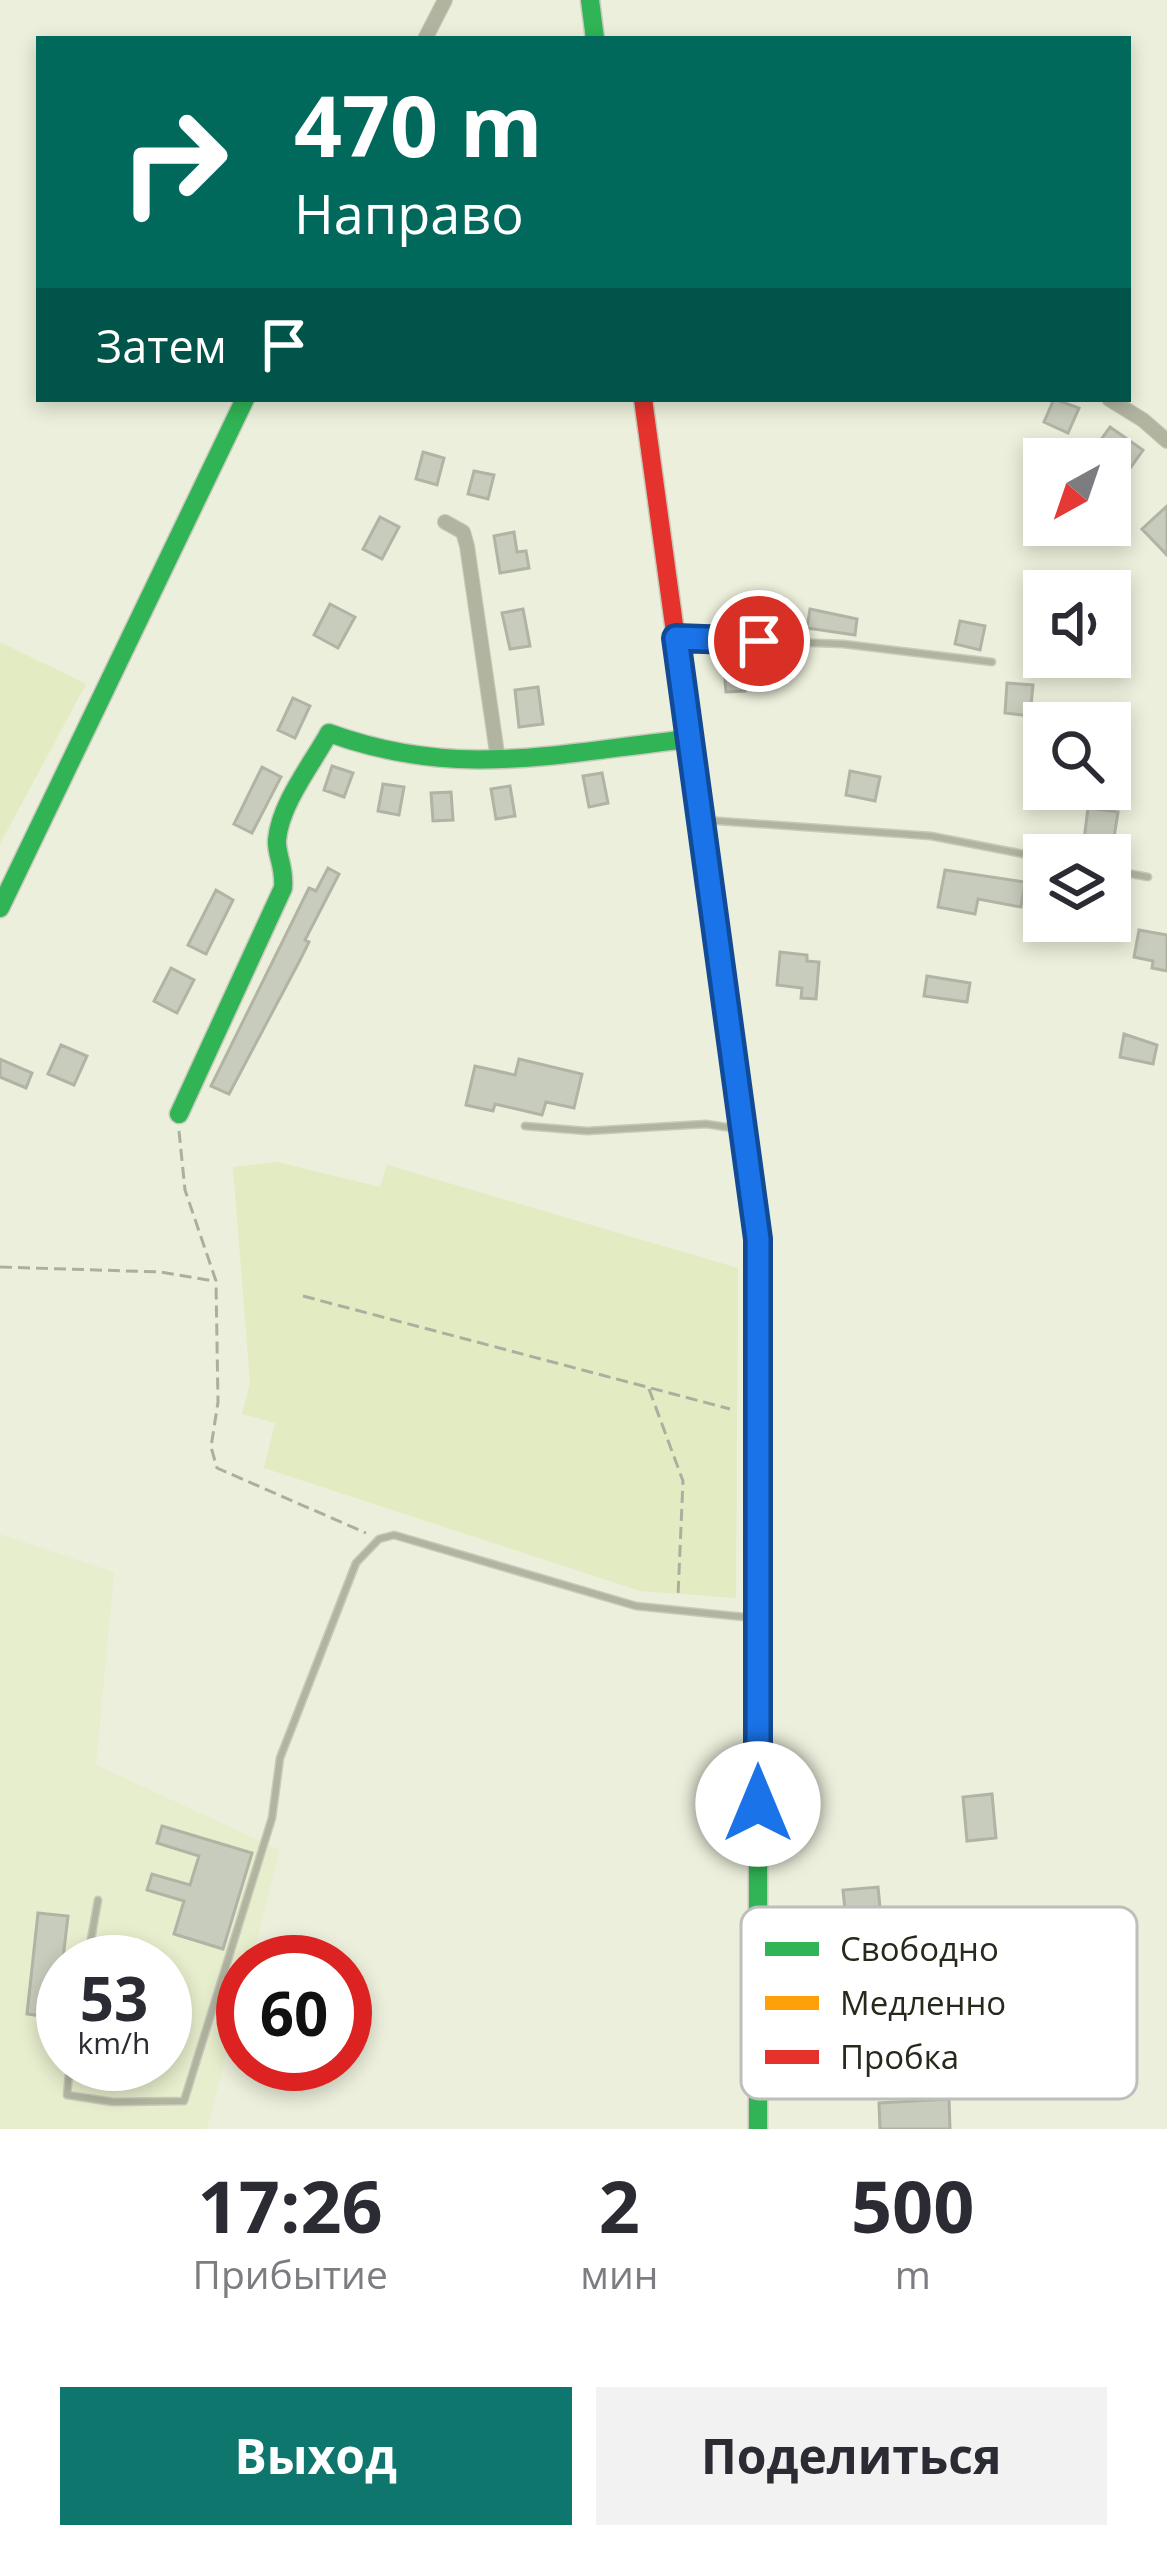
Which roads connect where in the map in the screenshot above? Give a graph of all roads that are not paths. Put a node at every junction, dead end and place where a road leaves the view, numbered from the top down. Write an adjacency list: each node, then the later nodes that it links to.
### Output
1 (445, 0): 3 (street)
2 (590, 0): 4 (main road)
3 (427, 36)
4 (595, 36)
5 (244, 402): 18 (main road)
6 (643, 402): 10 (main road)
7 (1114, 402): 8 (street)
8 (1167, 441)
9 (445, 522): 13 (street)
10 (676, 638): 11 (lane); 12 (main road)
11 (992, 662)
12 (689, 739): 13 (main road); 14 (main road)
13 (498, 760): 19 (main road)
14 (700, 819): 15 (lane); 21 (main road)
15 (1023, 853)
16 (1131, 874): 17 (lane)
17 (1148, 877)
18 (0, 908)
19 (178, 1114)
20 (525, 1126): 21 (lane)
21 (742, 1129): 22 (main road)
22 (758, 1618): 24 (main road); 26 (lane)
23 (98, 1900): 25 (lane)
24 (758, 1907)
25 (92, 1935)
26 (192, 2075)
27 (67, 2091): 28 (lane)
28 (187, 2091)

